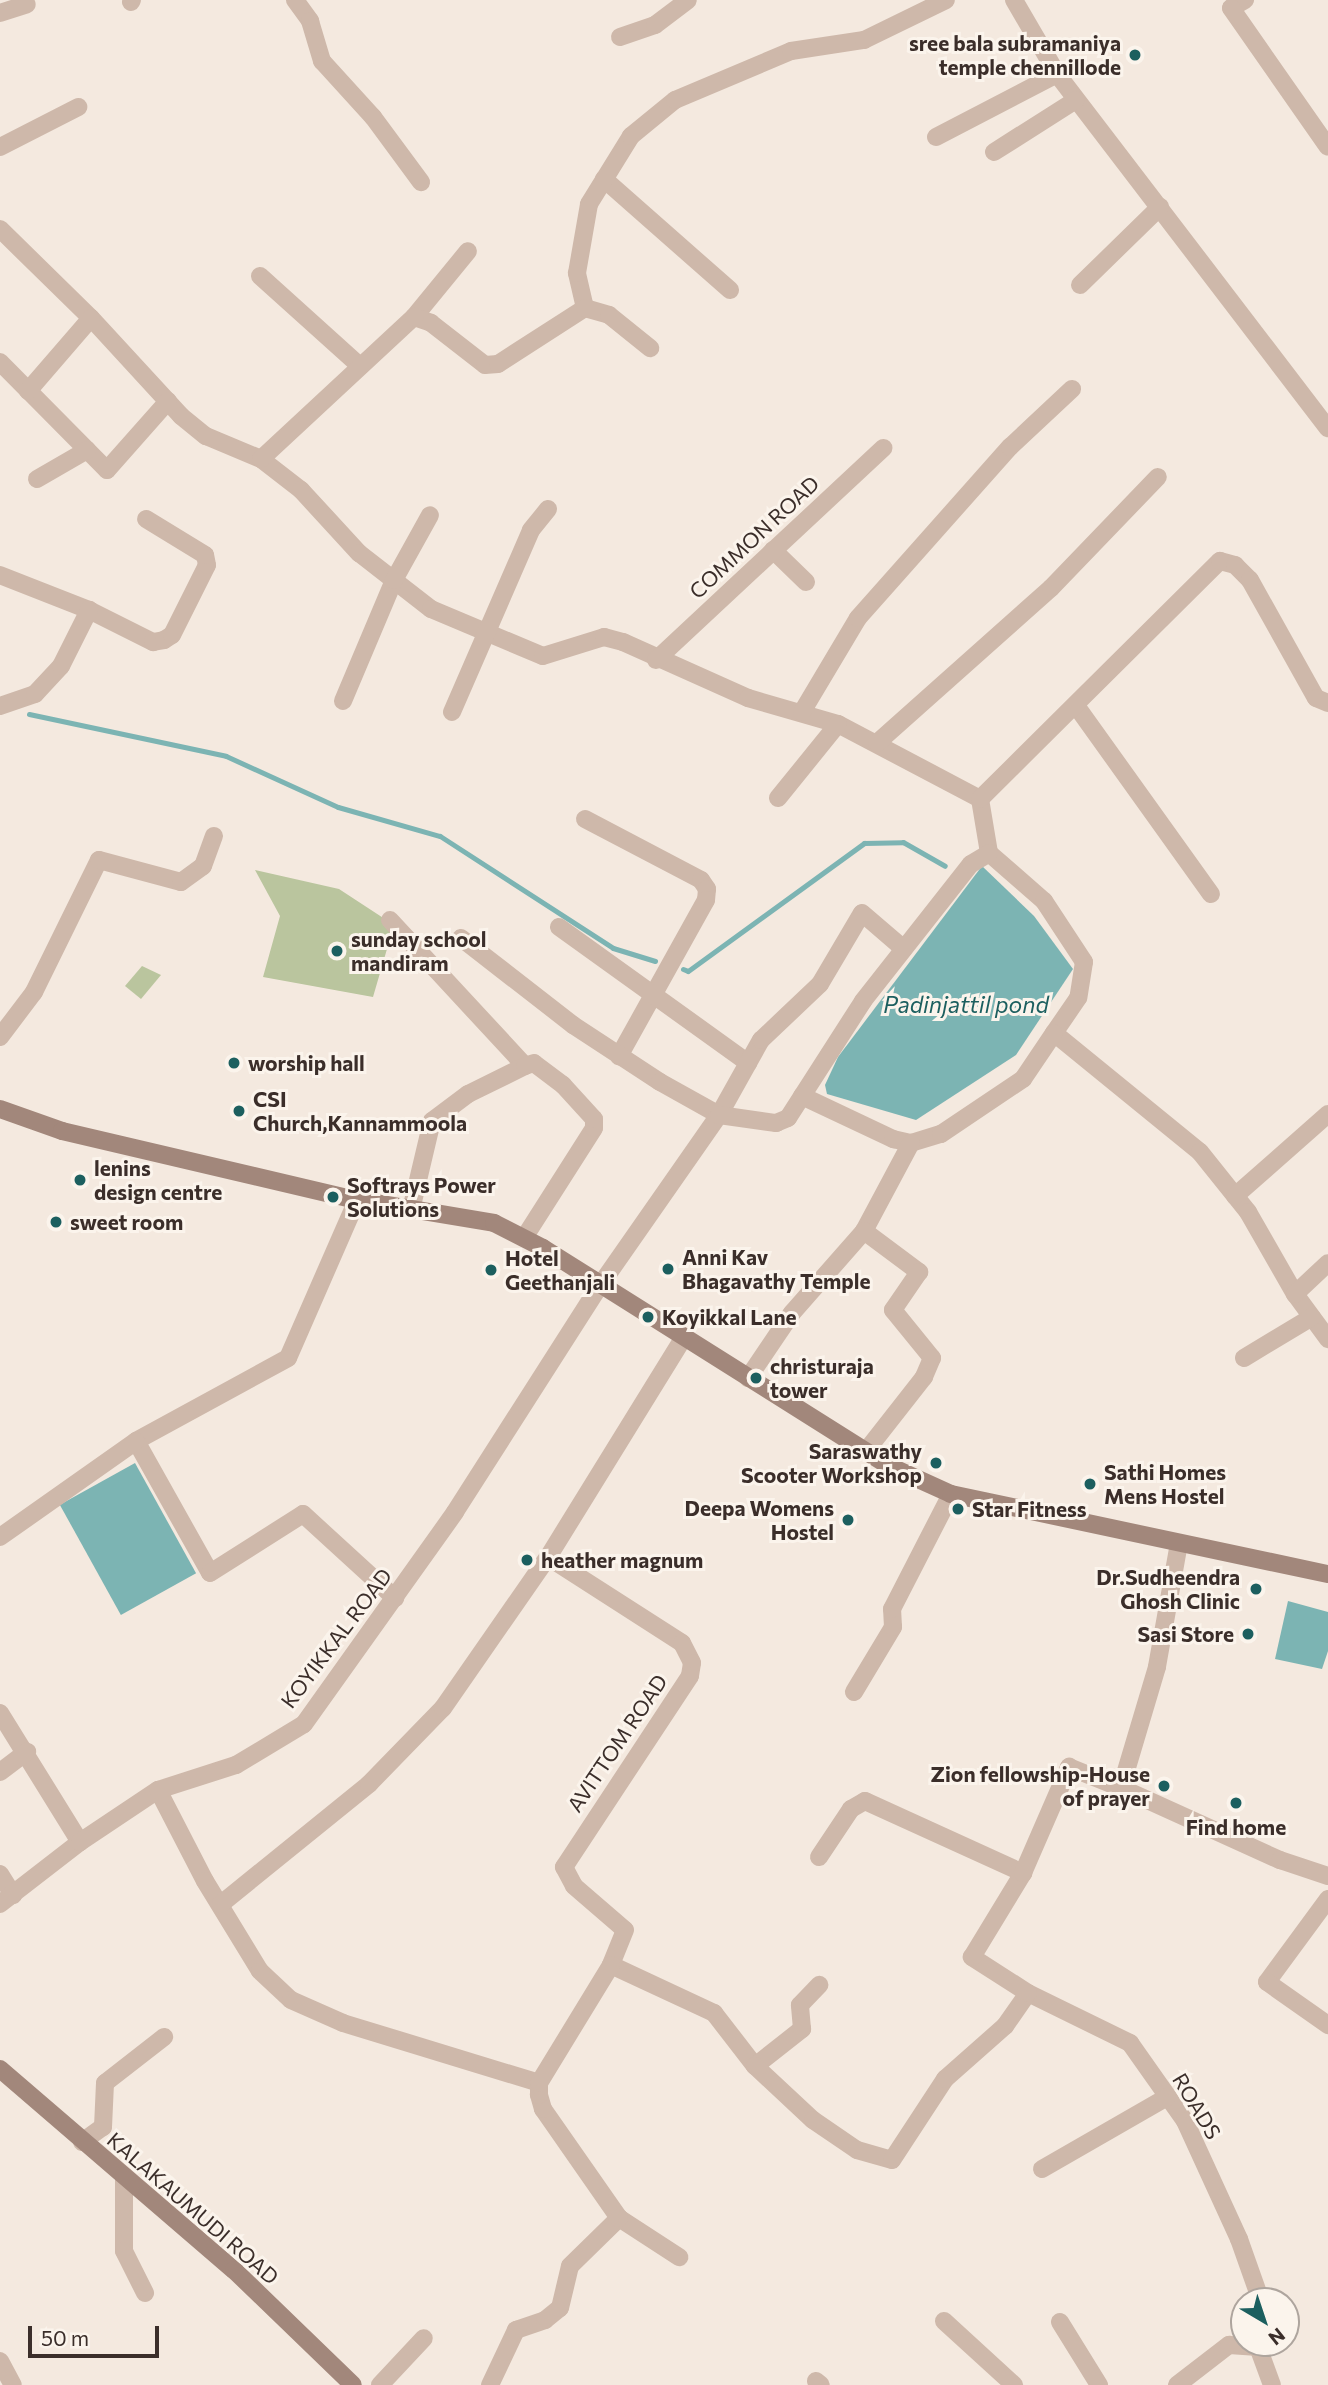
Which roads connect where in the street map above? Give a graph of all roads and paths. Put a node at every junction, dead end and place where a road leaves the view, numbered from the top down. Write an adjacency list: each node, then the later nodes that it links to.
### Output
1 (295, 0): 17 (street)
2 (688, 0): 8 (street)
3 (946, 0): 16 (street)
4 (1014, 0): 9 (street)
5 (1245, 0): 14 (street)
6 (27, 4): 7 (street)
7 (0, 13)
8 (620, 37)
9 (1057, 74): 10 (street); 12 (street)
10 (1076, 100): 15 (street); 18 (street)
11 (78, 107): 13 (street)
12 (936, 137)
13 (0, 147)
14 (1328, 147)
15 (995, 152)
16 (604, 179): 23 (street); 24 (street)
17 (421, 182)
18 (1160, 207): 22 (street); 33 (street)
19 (0, 229): 26 (street)
20 (468, 251): 25 (street)
21 (260, 276): 29 (street)
22 (1080, 285)
23 (730, 290)
24 (585, 308): 25 (street); 27 (street)
25 (414, 317): 29 (street)
26 (91, 318): 31 (street); 32 (street)
27 (650, 348)
28 (0, 362): 31 (street)
29 (360, 366): 36 (street)
30 (1072, 389): 54 (street)
31 (28, 391): 35 (street)
32 (168, 401): 35 (street); 36 (street)
33 (1328, 428)
34 (883, 447): 42 (street, COMMON ROAD)
35 (87, 450): 38 (street)
36 (261, 460): 44 (street)
37 (1158, 477): 56 (street)
38 (37, 479)
39 (548, 509): 47 (street)
40 (430, 515): 44 (street)
41 (146, 519): 46 (street)
42 (774, 550): 45 (street); 48 (street, COMMON ROAD)
43 (0, 575): 46 (street)
44 (394, 580): 47 (street); 49 (street)
45 (806, 582)
46 (89, 610): 51 (street)
47 (484, 632): 48 (street); 53 (street)
48 (656, 660): 54 (street)
49 (343, 701)
50 (1328, 703): 52 (street)
51 (0, 706)
52 (1077, 707): 58 (street); 62 (street)
53 (452, 712)
54 (802, 712): 55 (street)
55 (838, 724): 56 (street); 57 (street)
56 (877, 743): 58 (street)
57 (778, 798)
58 (979, 799): 61 (street)
59 (585, 819): 67 (street)
60 (214, 836): 69 (street)
61 (989, 853): 66 (street); 68 (street)
62 (1210, 894)
63 (390, 920): 72 (street)
64 (559, 927): 67 (street)
65 (461, 938): 70 (street)
66 (904, 949): 71 (street, KOYIKKAL ROAD); 73 (street)
67 (653, 995): 70 (street); 71 (street)
68 (1054, 1033): 77 (street); 78 (street)
69 (0, 1037)
70 (619, 1056): 76 (street)
71 (748, 1063): 76 (street, KOYIKKAL ROAD)
72 (525, 1066): 80 (street); 82 (street)
73 (802, 1096): 76 (street); 77 (street)
74 (0, 1109): 79 (main road)
75 (1328, 1114): 78 (street)
76 (719, 1115): 84 (street, KOYIKKAL ROAD)
77 (911, 1143): 81 (street)
78 (1236, 1196): 85 (street)
79 (357, 1200): 80 (main road); 91 (street)
80 (411, 1210): 82 (main road)
81 (864, 1231): 90 (street); 92 (street)
82 (524, 1238): 84 (main road)
83 (1328, 1263): 85 (street)
84 (601, 1284): 87 (main road); 98 (street, KOYIKKAL ROAD)
85 (1295, 1294): 86 (street)
86 (1312, 1317): 88 (street); 89 (street)
87 (684, 1337): 90 (main road); 96 (street)
88 (1328, 1339)
89 (1244, 1358)
90 (748, 1378): 92 (main road)
91 (136, 1441): 94 (street); 98 (street)
92 (866, 1451): 93 (main road)
93 (951, 1494): 95 (main road); 99 (street)
94 (0, 1537)
95 (1180, 1543): 97 (main road); 103 (street)
96 (548, 1557): 112 (street); 113 (street, AVITTOM ROAD)
97 (1328, 1574)
98 (395, 1598): 104 (street, KOYIKKAL ROAD)
99 (854, 1692)
100 (0, 1713): 101 (street)
101 (27, 1752): 102 (street); 105 (street)
102 (0, 1772)
103 (1121, 1788): 107 (street); 109 (street)
104 (158, 1790): 105 (street, KOYIKKAL ROAD); 112 (street)
105 (80, 1842): 111 (street, KOYIKKAL ROAD)
106 (819, 1857): 107 (street)
107 (1023, 1873): 115 (street, ROADS)
108 (0, 1874): 111 (street)
109 (1328, 1876)
110 (1328, 1899): 116 (street)
111 (6, 1900)
112 (221, 1904): 120 (street)
113 (611, 1965): 118 (street); 120 (street)
114 (819, 1985): 118 (street)
115 (1028, 1993): 118 (street); 121 (street, ROADS)
116 (1328, 2025)
117 (164, 2037): 122 (street)
118 (755, 2066)
119 (1, 2071): 122 (main road, KALAKAUMUDI ROAD)
120 (538, 2083): 125 (street)
121 (1167, 2097): 123 (street); 127 (street, ROADS)
122 (82, 2143): 124 (main road, KALAKAUMUDI ROAD)
123 (1042, 2169)
124 (124, 2176): 128 (street); 135 (main road, KALAKAUMUDI ROAD)
125 (618, 2218): 126 (street); 138 (street)
126 (679, 2257)
127 (1256, 2287)
128 (145, 2293)
129 (944, 2321): 139 (street)
130 (1060, 2322): 140 (street)
131 (424, 2338): 137 (street)
132 (1230, 2346): 141 (street)
133 (1263, 2357): 142 (street)
134 (0, 2361): 136 (street)
135 (351, 2384)
136 (13, 2385)
137 (380, 2385)
138 (490, 2385)
139 (1014, 2385)
140 (1099, 2385)
141 (1177, 2385)
142 (1272, 2385)

